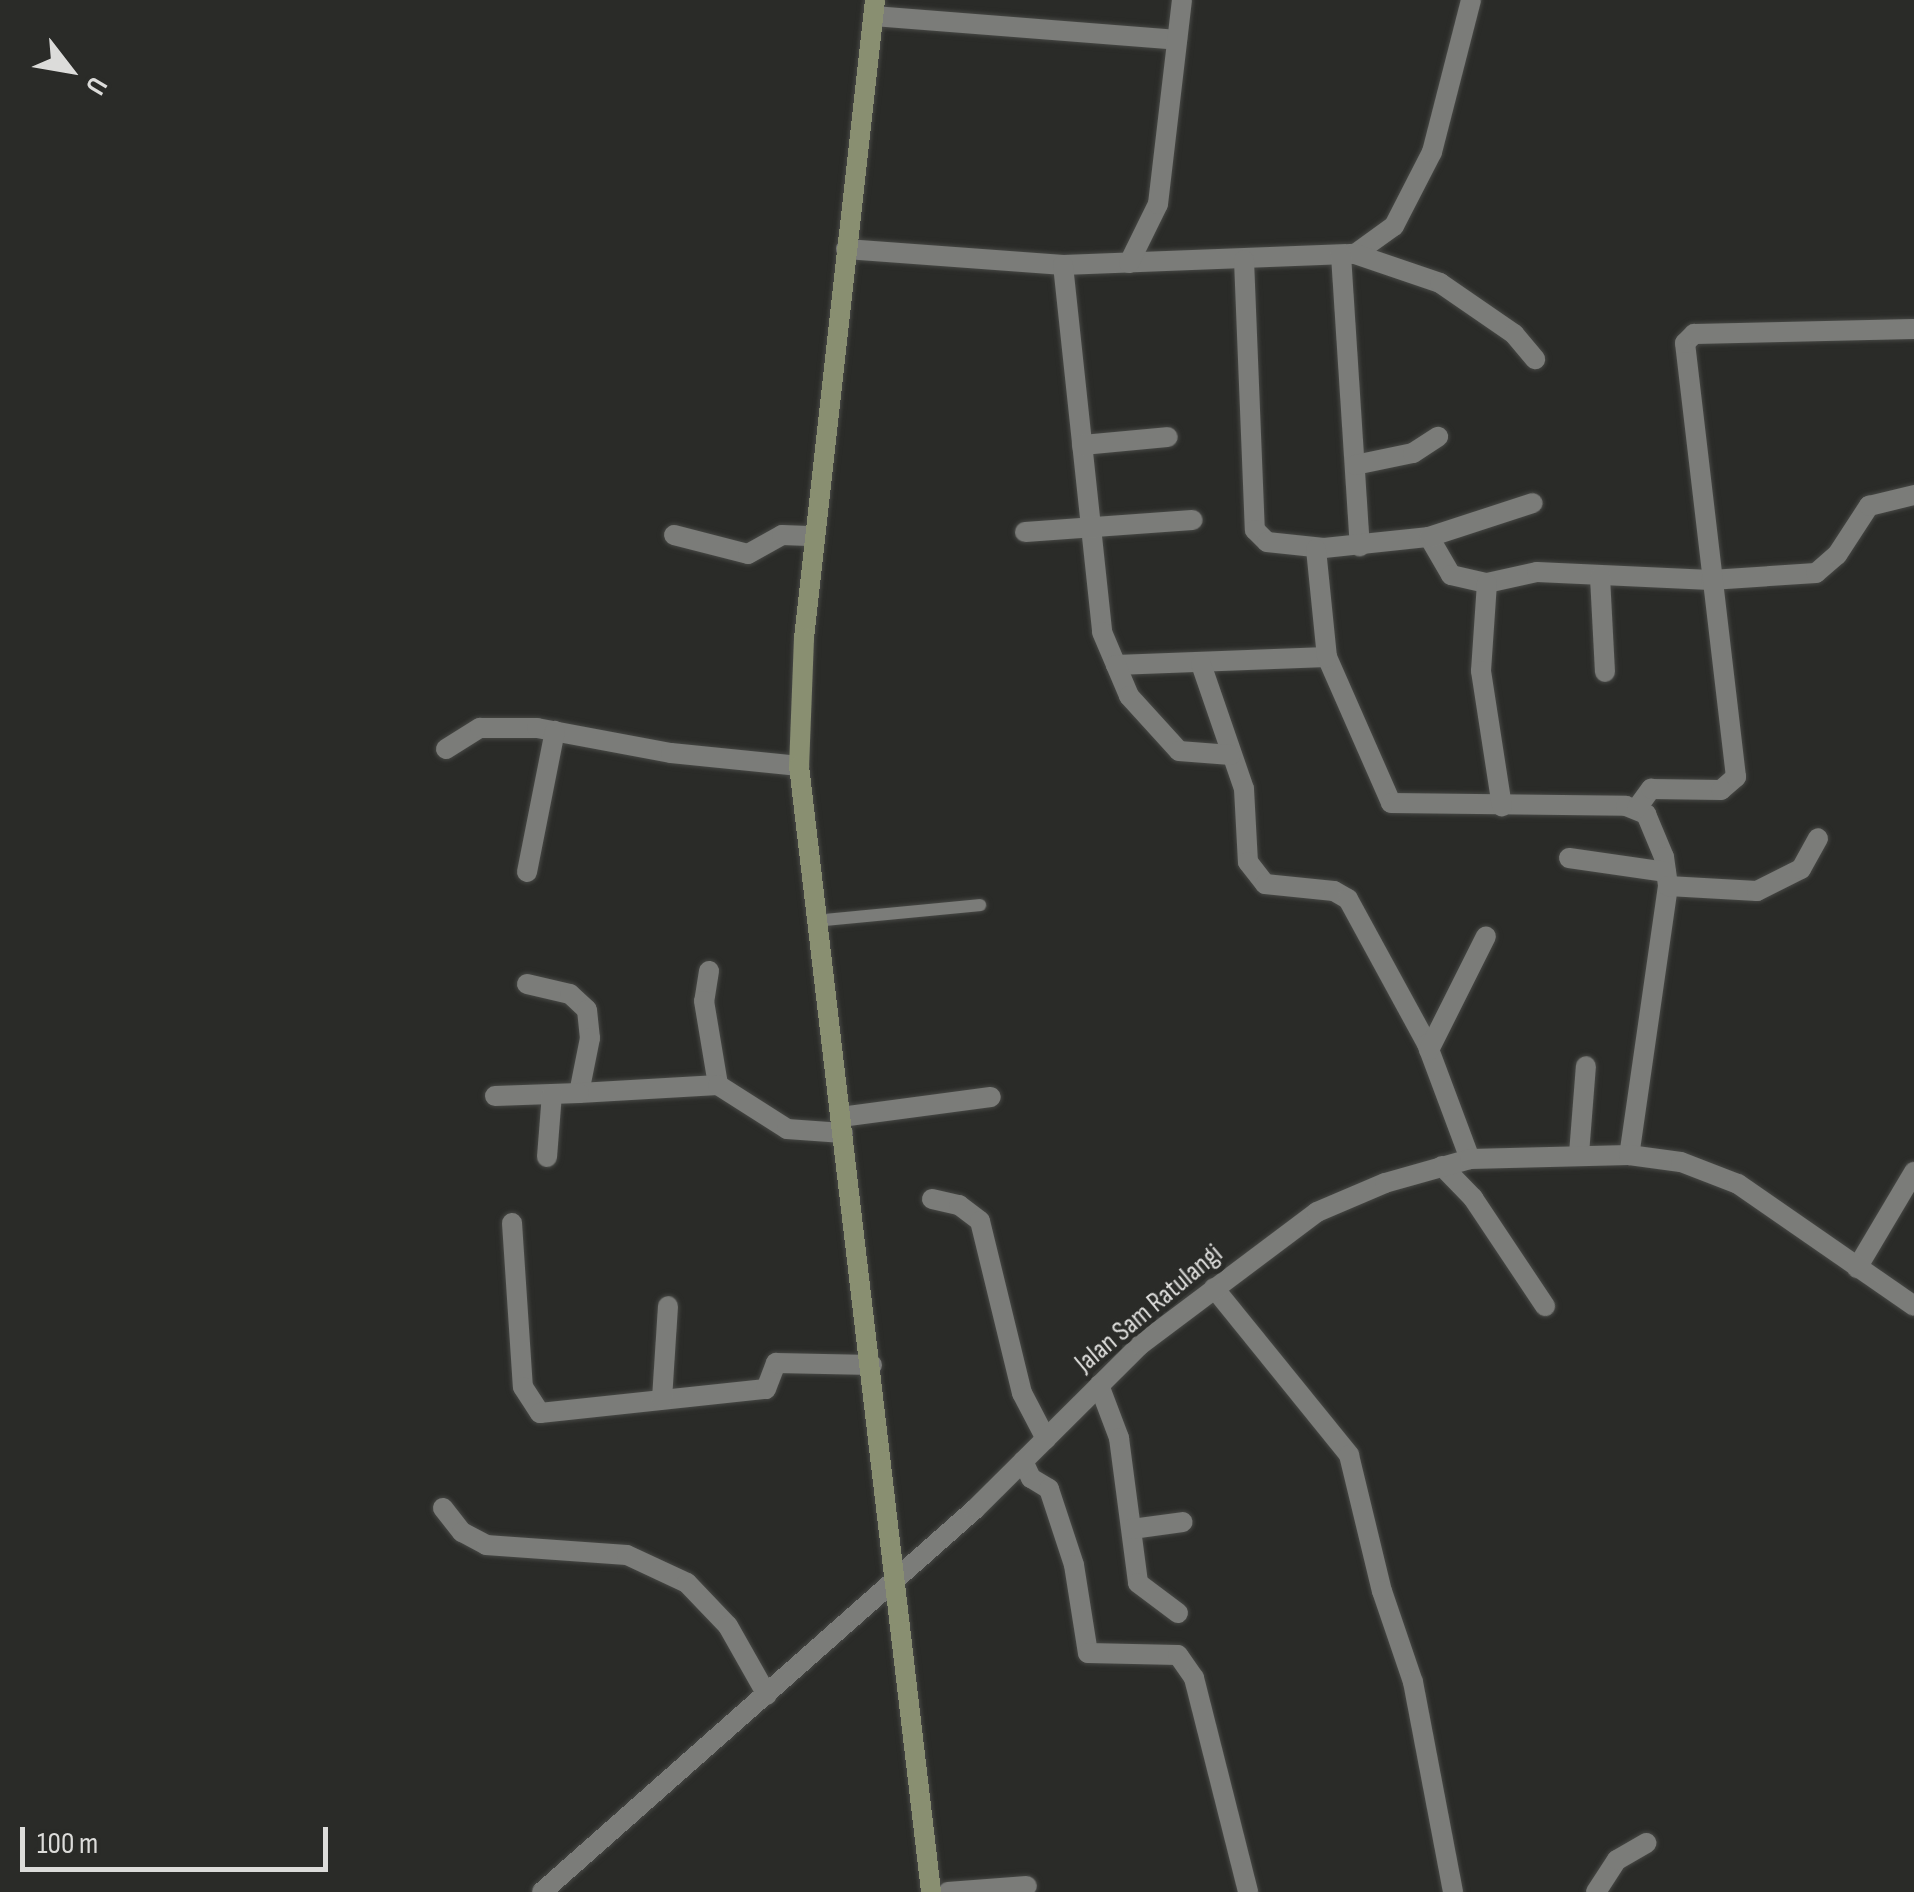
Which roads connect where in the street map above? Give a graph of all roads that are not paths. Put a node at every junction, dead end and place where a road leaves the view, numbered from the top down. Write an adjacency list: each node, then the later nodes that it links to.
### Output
1 (1182, 0): 4 (street)
2 (1471, 0): 6 (street)
3 (874, 8): 4 (street); 5 (main road)
4 (1178, 40): 8 (street)
5 (846, 249): 9 (street); 22 (main road)
6 (1348, 254): 7 (street); 11 (street); 15 (street)
7 (1244, 260): 8 (street); 25 (street)
8 (1130, 263): 9 (street)
9 (1063, 265): 14 (street)
10 (1914, 329): 27 (street)
11 (1534, 359)
12 (1168, 437): 14 (street)
13 (1438, 437): 15 (street)
14 (1082, 445): 19 (street)
15 (1355, 465): 24 (street)
16 (1914, 495): 27 (street)
17 (1533, 503): 23 (street)
18 (1193, 520): 19 (street)
19 (1090, 524): 20 (street); 31 (street)
20 (1026, 532)
21 (674, 534): 22 (street)
22 (815, 536): 36 (main road)
23 (1430, 537): 24 (street); 28 (street)
24 (1360, 546): 25 (street)
25 (1316, 548): 29 (street)
26 (1600, 577): 27 (street); 28 (street); 32 (street)
27 (1712, 580): 38 (street)
28 (1487, 582): 37 (street)
29 (1327, 657): 30 (street); 37 (street)
30 (1201, 664): 31 (street); 35 (street)
31 (1116, 665): 35 (street)
32 (1605, 672)
33 (555, 731): 34 (street); 36 (street); 41 (street)
34 (446, 748)
35 (1231, 755): 48 (street)
36 (799, 766): 44 (main road)
37 (1502, 806): 38 (street)
38 (1637, 808): 42 (street)
39 (1818, 838): 42 (street)
40 (1569, 858): 42 (street)
41 (527, 872)
42 (1667, 879): 57 (street)
43 (980, 905): 44 (lane)
44 (815, 921): 55 (main road)
45 (1486, 936): 48 (street)
46 (709, 970): 50 (street)
47 (526, 984): 51 (street)
48 (1429, 1050): 59 (street)
49 (1586, 1066): 56 (street)
50 (718, 1084): 51 (street); 55 (street)
51 (579, 1093): 52 (street)
52 (552, 1094): 53 (street); 58 (street)
53 (495, 1096)
54 (991, 1097): 55 (street)
55 (842, 1125): 69 (main road)
56 (1579, 1154): 57 (street, Jalan Sam Ratulangi); 59 (street, Jalan Sam Ratulangi)
57 (1629, 1155): 64 (street, Jalan Sam Ratulangi)
58 (547, 1157)
59 (1470, 1160): 60 (street, Jalan Sam Ratulangi)
60 (1442, 1166): 65 (street, Jalan Sam Ratulangi); 67 (street)
61 (1914, 1172): 64 (street)
62 (932, 1199): 72 (street)
63 (512, 1223): 71 (street)
64 (1857, 1268): 68 (street, Jalan Sam Ratulangi)
65 (1214, 1288): 70 (street, Jalan Sam Ratulangi); 86 (street)
66 (668, 1306): 71 (street)
67 (1545, 1306)
68 (1914, 1306)
69 (872, 1364): 71 (street); 77 (main road)
70 (1099, 1385): 72 (street, Jalan Sam Ratulangi); 76 (street)
71 (662, 1398)
72 (1046, 1439): 73 (street, Jalan Sam Ratulangi)
73 (1023, 1462): 77 (street, Jalan Sam Ratulangi); 85 (street)
74 (443, 1508): 79 (street)
75 (1184, 1522): 76 (street)
76 (1132, 1529): 78 (street)
77 (897, 1572): 79 (street, Jalan Sam Ratulangi); 83 (main road)
78 (1178, 1613)
79 (767, 1694): 82 (street, Jalan Sam Ratulangi)
80 (1646, 1842): 87 (street)
81 (1027, 1886): 84 (street)
82 (542, 1892)
83 (931, 1892)
84 (948, 1892)
85 (1248, 1892)
86 (1454, 1892)
87 (1596, 1892)

